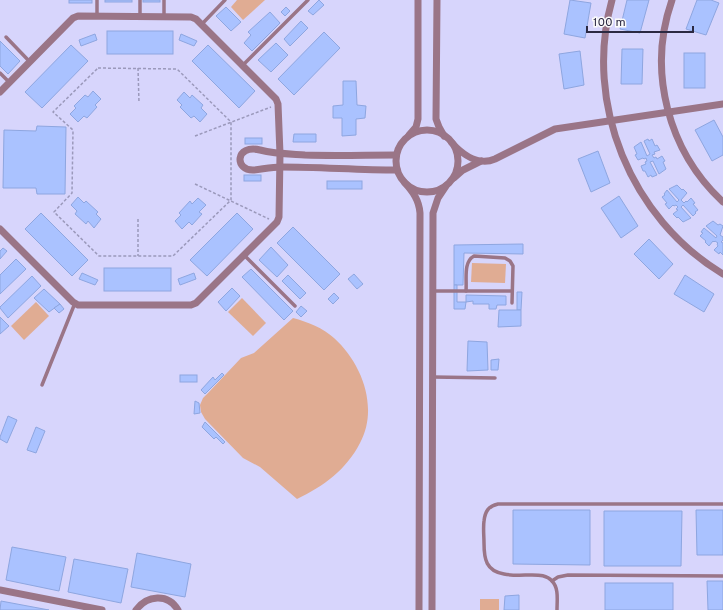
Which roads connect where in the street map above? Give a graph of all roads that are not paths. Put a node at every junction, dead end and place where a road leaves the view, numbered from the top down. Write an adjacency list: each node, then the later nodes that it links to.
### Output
1 (97, 0): 10 (lane)
2 (140, 0): 11 (lane)
3 (164, 0): 12 (lane)
4 (225, 0): 13 (lane)
5 (308, 0): 16 (lane)
6 (418, 0): 23 (street)
7 (437, 0): 24 (street)
8 (612, 0): 22 (street)
9 (672, 0): 21 (street)
10 (97, 16): 11 (street); 15 (street)
11 (140, 16): 12 (street)
12 (164, 17): 13 (street)
13 (202, 24): 16 (street)
14 (6, 37): 15 (lane)
15 (30, 62): 18 (street)
16 (243, 65): 26 (street)
17 (0, 73): 18 (lane)
18 (9, 82): 19 (street)
19 (0, 92)
20 (723, 104): 21 (street)
21 (668, 112): 22 (street); 35 (street)
22 (611, 121): 29 (street); 38 (street)
23 (408, 136): 24 (street); 27 (street)
24 (446, 137): 25 (street)
25 (452, 143): 29 (street); 34 (street)
26 (280, 154): 28 (street); 30 (street); 30 (street)
27 (396, 155): 28 (street); 32 (street)
28 (326, 156): 31 (street)
29 (481, 161): 34 (street)
30 (280, 167): 31 (street); 37 (street)
31 (326, 168): 32 (street)
32 (397, 170): 33 (street)
33 (405, 183): 34 (street); 55 (street)
34 (448, 184): 40 (street)
35 (723, 202)
36 (0, 229): 42 (street)
37 (244, 255): 42 (street); 44 (lane)
38 (723, 274)
39 (512, 290): 41 (lane); 41 (lane); 43 (lane)
40 (433, 291): 41 (lane); 45 (street)
41 (466, 291)
42 (75, 303): 47 (lane)
43 (512, 303)
44 (295, 306)
45 (433, 377): 46 (lane); 56 (street)
46 (495, 378)
47 (42, 385)
48 (723, 504): 50 (lane)
49 (723, 576): 50 (lane)
50 (552, 581): 57 (lane)
51 (0, 590): 52 (street)
52 (102, 610)
53 (136, 610): 54 (street)
54 (178, 610)
55 (419, 610)
56 (432, 610)
57 (558, 610)

